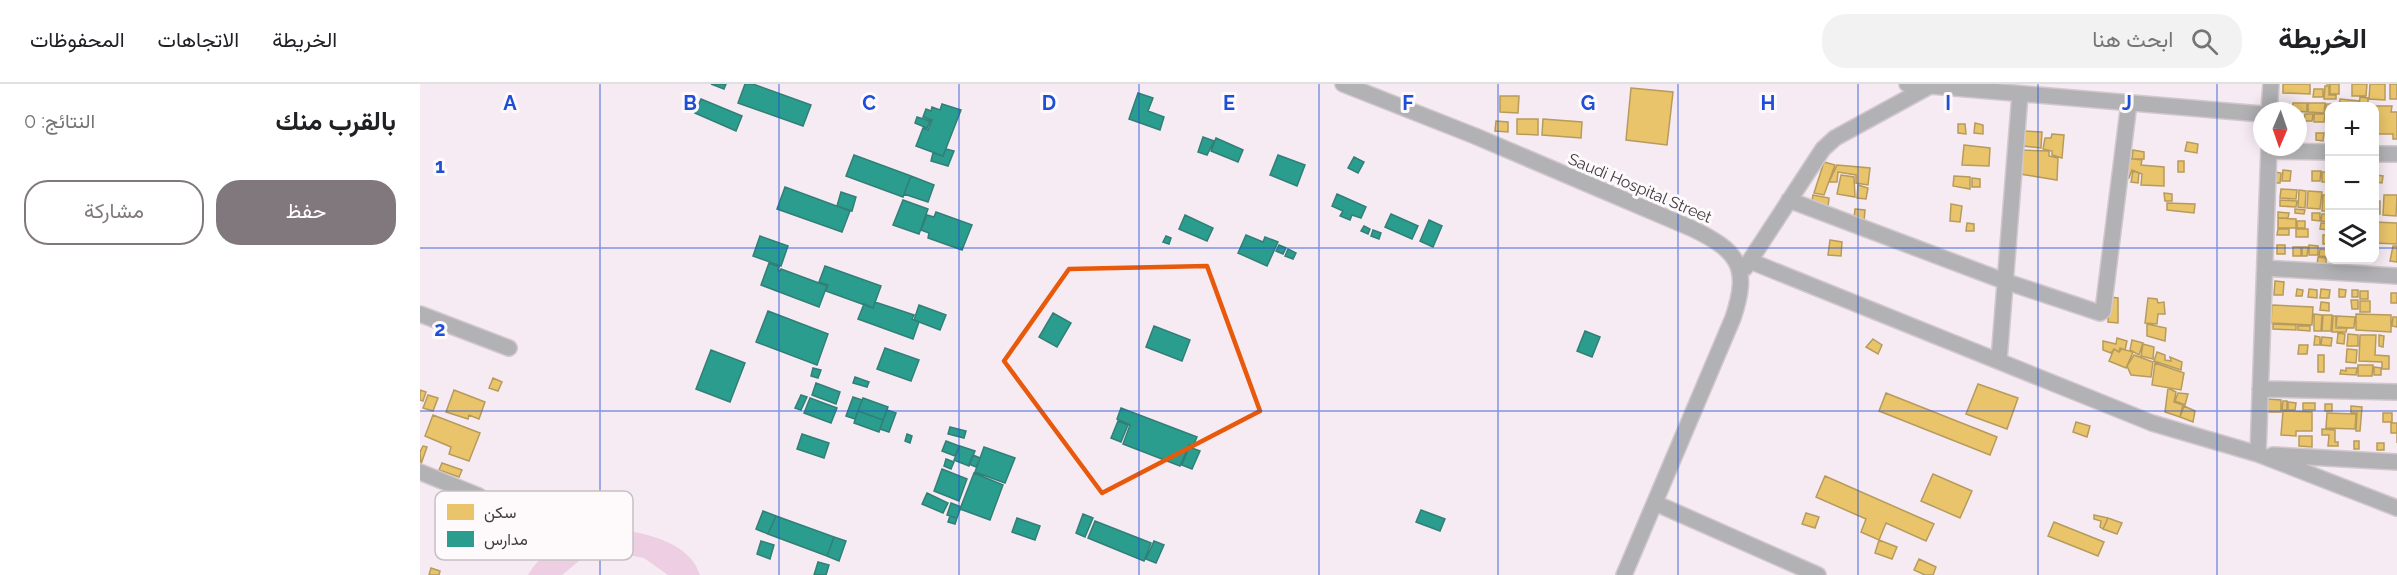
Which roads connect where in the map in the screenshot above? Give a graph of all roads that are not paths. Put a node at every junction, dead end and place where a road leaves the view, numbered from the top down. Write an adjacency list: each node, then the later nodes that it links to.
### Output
1 (1343, 84): 16 (street, Saudi Hospital Street)
2 (1907, 84): 4 (street)
3 (2271, 84): 7 (street)
4 (1930, 86): 5 (street); 15 (street)
5 (1986, 87): 6 (street)
6 (2020, 94): 8 (street); 19 (street)
7 (2270, 102)
8 (2129, 103): 9 (street); 19 (street)
9 (2253, 113)
10 (2307, 151): 11 (street)
11 (2325, 152)
12 (2379, 154): 13 (street)
13 (2397, 154)
14 (2269, 156): 17 (street)
15 (1790, 200): 16 (street); 19 (street)
16 (1746, 267): 22 (street); 29 (street)
17 (2265, 268): 18 (street); 23 (street)
18 (2397, 276)
19 (2004, 281): 22 (street)
20 (420, 314): 21 (street)
21 (509, 348)
22 (1999, 360): 25 (street)
23 (2260, 389): 24 (street); 25 (street)
24 (2397, 392)
25 (2258, 454): 26 (street); 30 (street)
26 (2397, 462)
27 (420, 472): 28 (street)
28 (469, 491)
29 (1655, 503): 31 (street); 32 (street)
30 (2397, 508)
31 (1624, 575)
32 (1818, 575)

